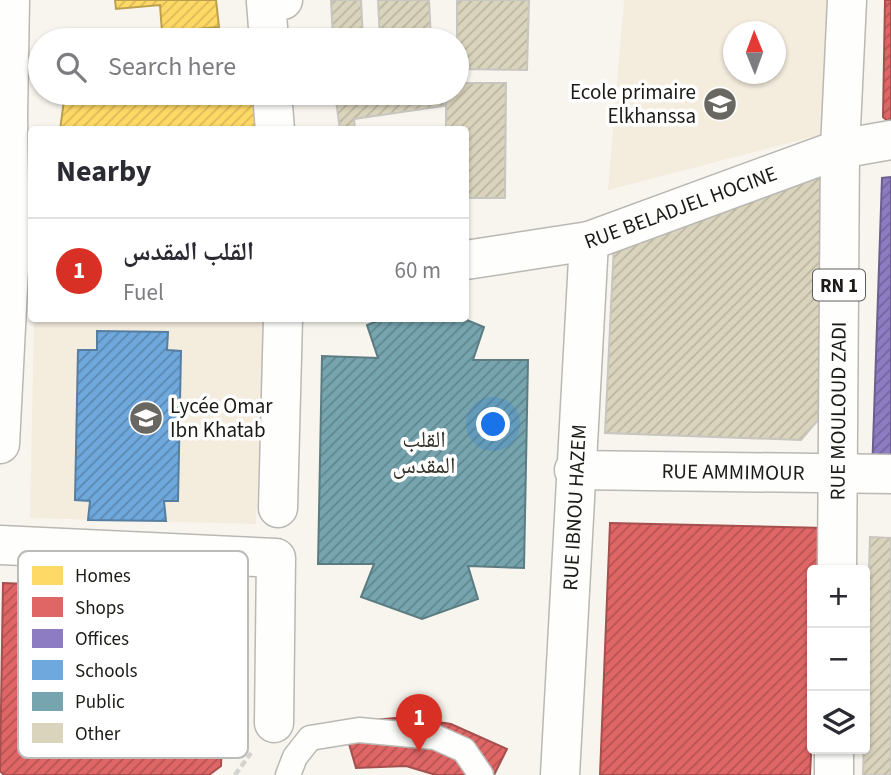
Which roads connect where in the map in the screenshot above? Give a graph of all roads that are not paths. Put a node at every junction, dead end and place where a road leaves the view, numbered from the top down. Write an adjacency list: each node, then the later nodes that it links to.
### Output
1 (10, 0): 6 (street)
2 (847, 0): 9 (street, RUE MOULOUD ZADI / RN 1)
3 (275, 1): 4 (street)
4 (271, 28)
5 (273, 105): 7 (street)
6 (4, 116): 11 (street)
7 (275, 126)
8 (891, 141): 9 (street, RUE BELADJEL HOCINE)
9 (840, 149): 10 (street, RUE BELADJEL HOCINE); 16 (street, RUE MOULOUD ZADI / RN 1)
10 (589, 241): 12 (street, RUE BELADJEL HOCINE); 15 (street, RUE IBNOU HAZEM)
11 (14, 249): 14 (street)
12 (469, 260)
13 (283, 322): 18 (street)
14 (0, 444)
15 (575, 470): 16 (street, RUE AMMIMOUR); 27 (street, RUE IBNOU HAZEM)
16 (839, 474): 17 (street, RUE AMMIMOUR); 22 (street, RUE MOULOUD ZADI / RN 1)
17 (891, 474)
18 (278, 508)
19 (0, 545): 20 (street)
20 (127, 551)
21 (248, 557): 23 (street)
22 (837, 565)
23 (274, 723)
24 (834, 754): 28 (street)
25 (288, 775): 26 (lane)
26 (481, 775)
27 (559, 775)
28 (834, 775)

